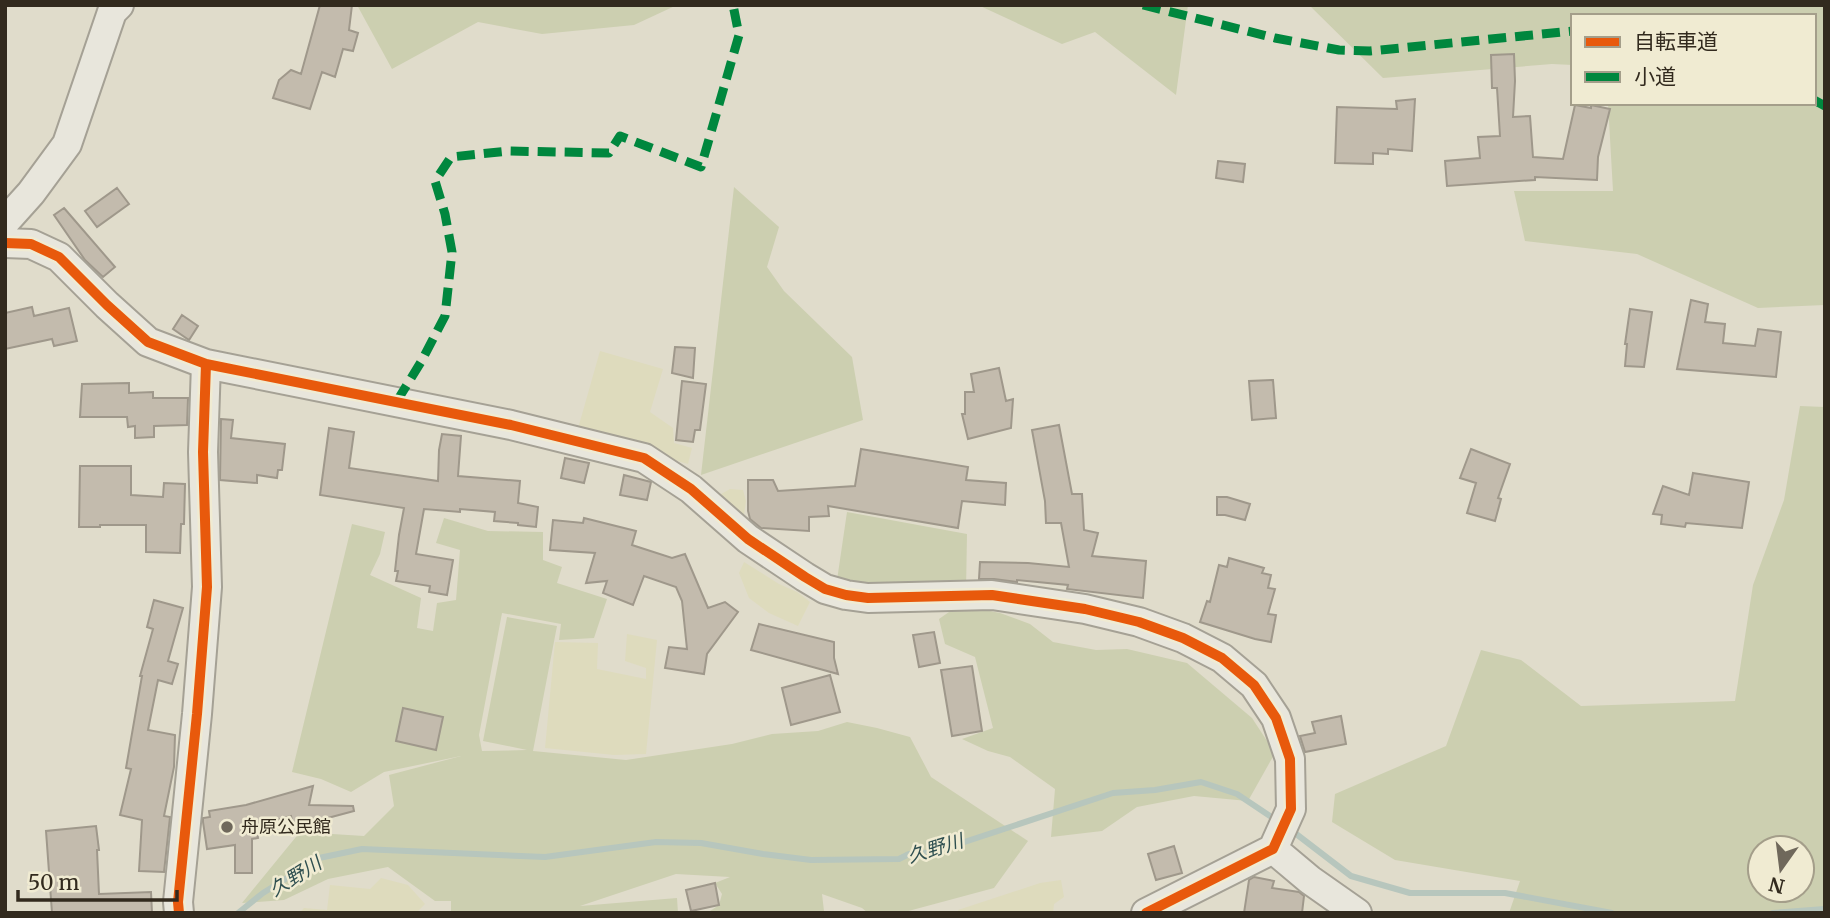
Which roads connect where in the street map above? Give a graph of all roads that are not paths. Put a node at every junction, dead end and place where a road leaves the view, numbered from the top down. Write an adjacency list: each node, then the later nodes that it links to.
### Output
1 (119, 5): 2 (street)
2 (5, 222)
3 (5, 243): 4 (street)
4 (206, 364): 5 (street); 6 (street)
5 (1273, 849): 7 (street); 8 (street)
6 (178, 913)
7 (1146, 913)
8 (1357, 913)

